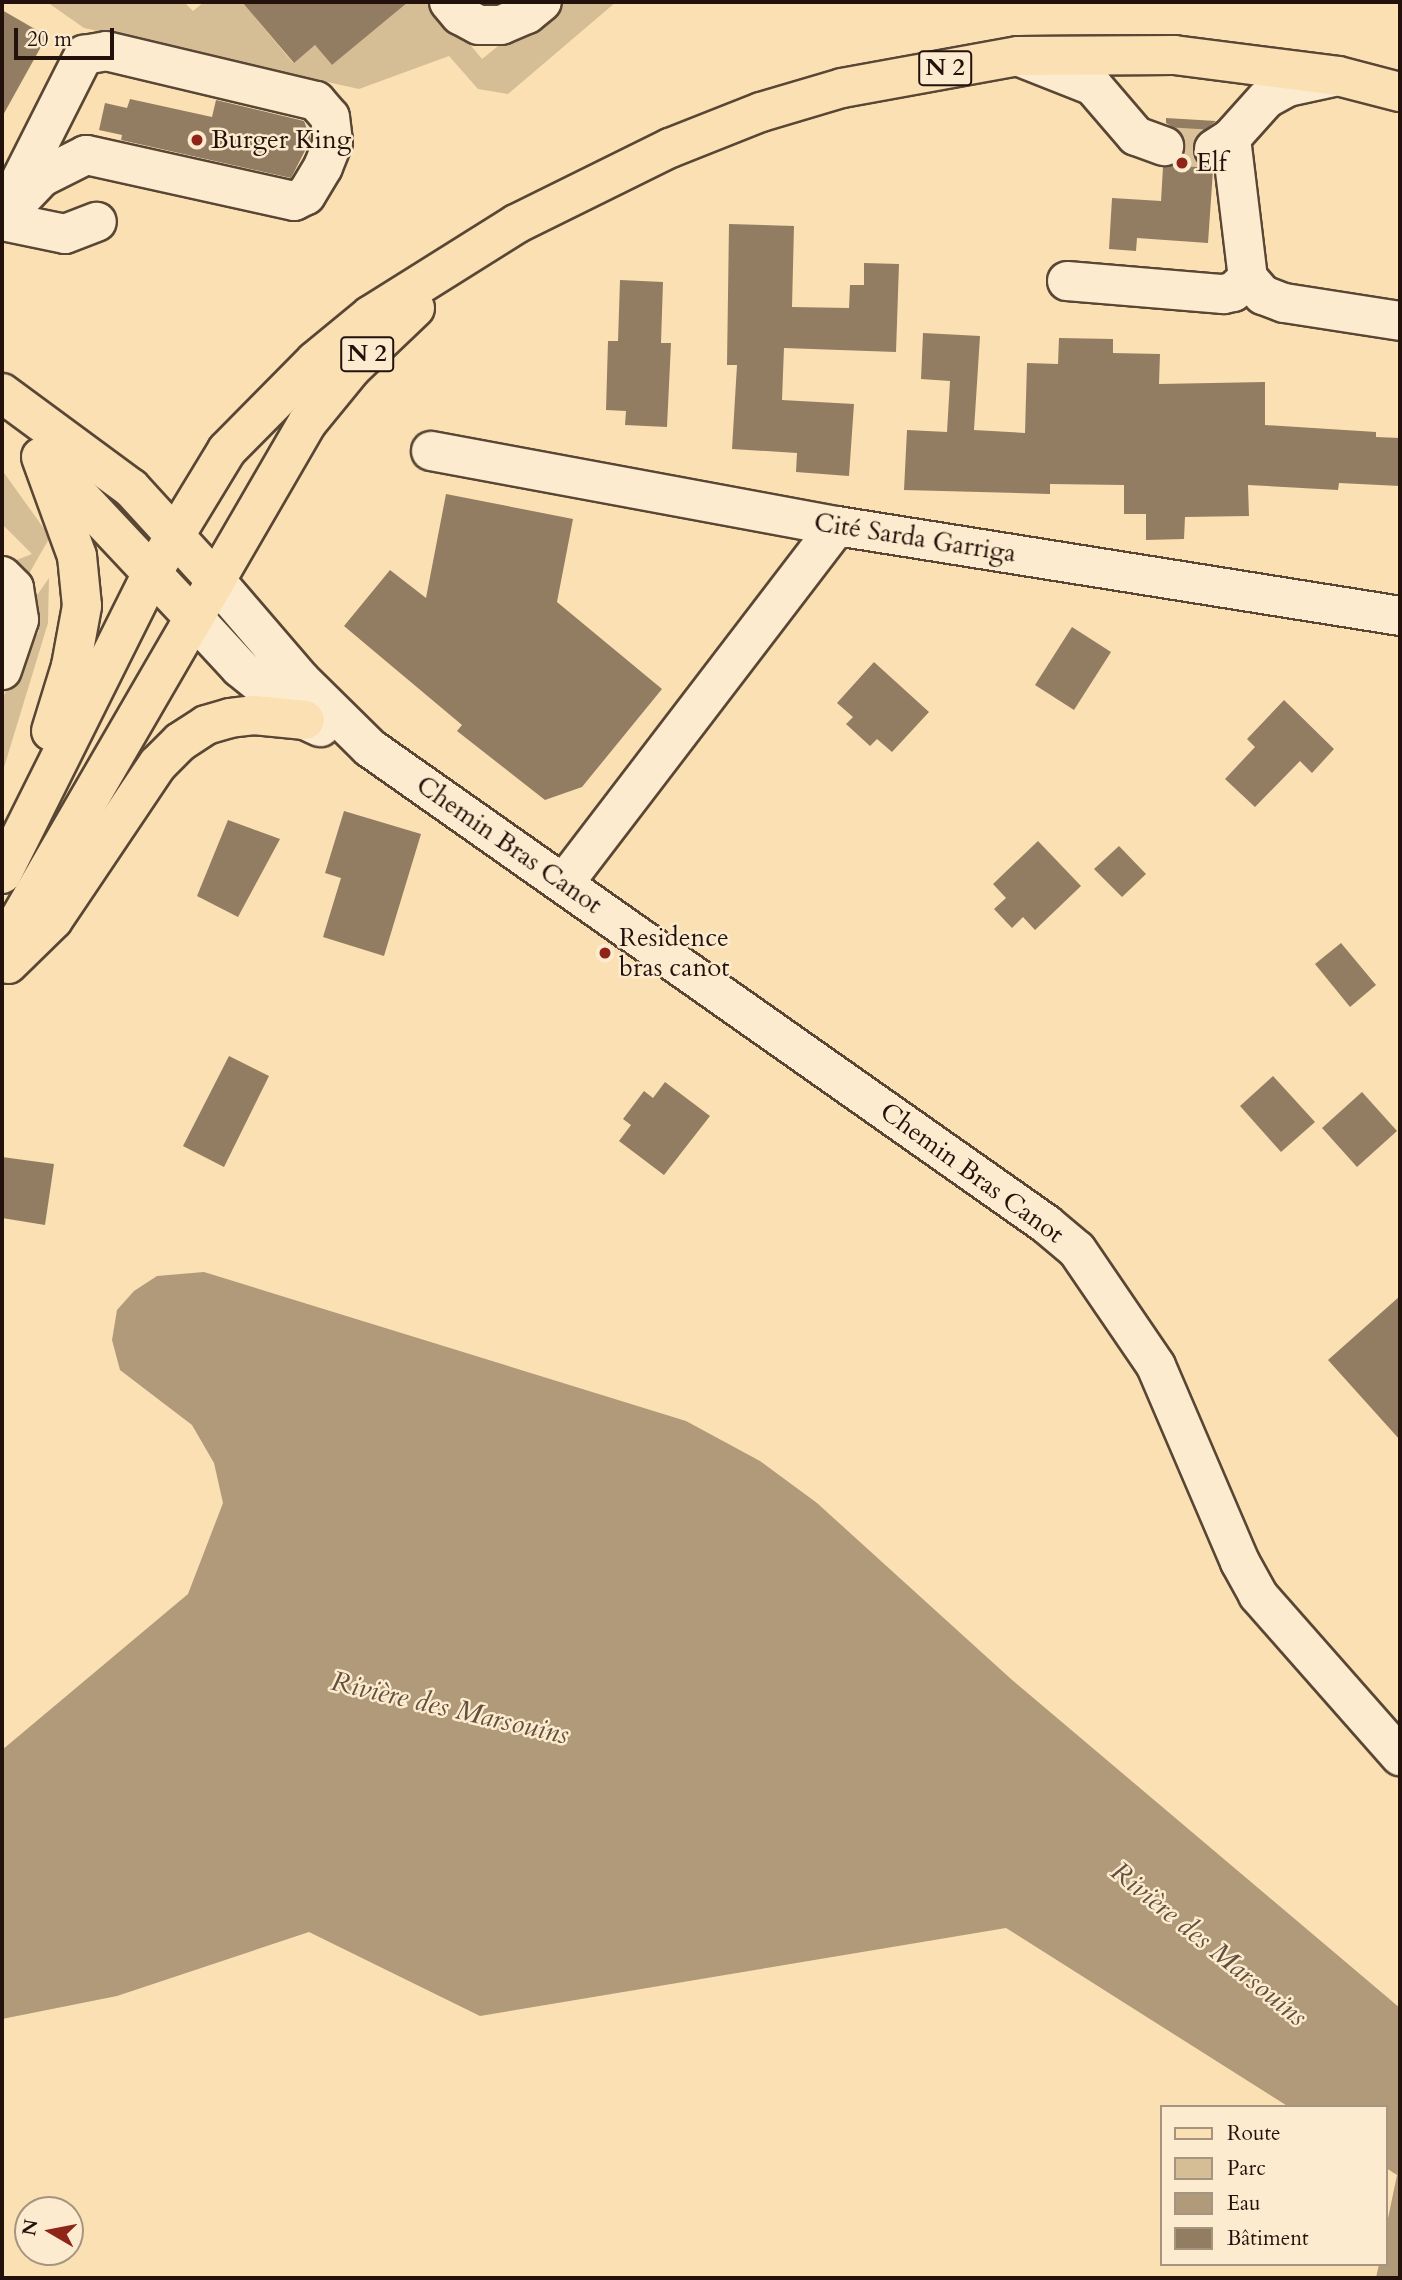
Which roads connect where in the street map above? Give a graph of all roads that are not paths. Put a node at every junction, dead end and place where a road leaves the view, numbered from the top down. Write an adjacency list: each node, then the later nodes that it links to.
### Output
1 (449, 2): 2 (street)
2 (542, 2)
3 (1018, 56): 4 (main road, N 2); 6 (street); 9 (main road, N 2)
4 (1338, 76): 5 (main road, N 2); 10 (street)
5 (1400, 92)
6 (1164, 146)
7 (2, 219): 7 (street); 8 (street)
8 (97, 222)
9 (516, 224): 18 (main road, N 2); 21 (main road, N 2)
10 (1248, 278): 11 (street); 12 (street)
11 (1067, 281)
12 (1400, 321)
13 (2, 393): 18 (main road)
14 (2, 407): 16 (main road)
15 (431, 451): 17 (street, Cité Sarda Garriga)
16 (41, 457): 19 (main road); 27 (main road)
17 (836, 526): 22 (street, Cité Sarda Garriga); 29 (street)
18 (175, 535): 19 (main road, N 2); 21 (main road)
19 (151, 575): 23 (main road); 27 (main road, N 2)
20 (2, 576): 24 (street)
21 (215, 580): 23 (main road, N 2); 26 (street, Chemin Bras Canot)
22 (1400, 616)
23 (193, 617): 25 (street, Chemin Bras Canot); 30 (main road, N 2)
24 (2, 670)
25 (305, 720): 26 (street, Chemin Bras Canot); 31 (main road)
26 (370, 748): 29 (street, Chemin Bras Canot)
27 (24, 824): 28 (main road, N 2)
28 (2, 874)
29 (564, 883): 32 (street, Chemin Bras Canot)
30 (2, 949)
31 (2, 970)
32 (1400, 1756)

